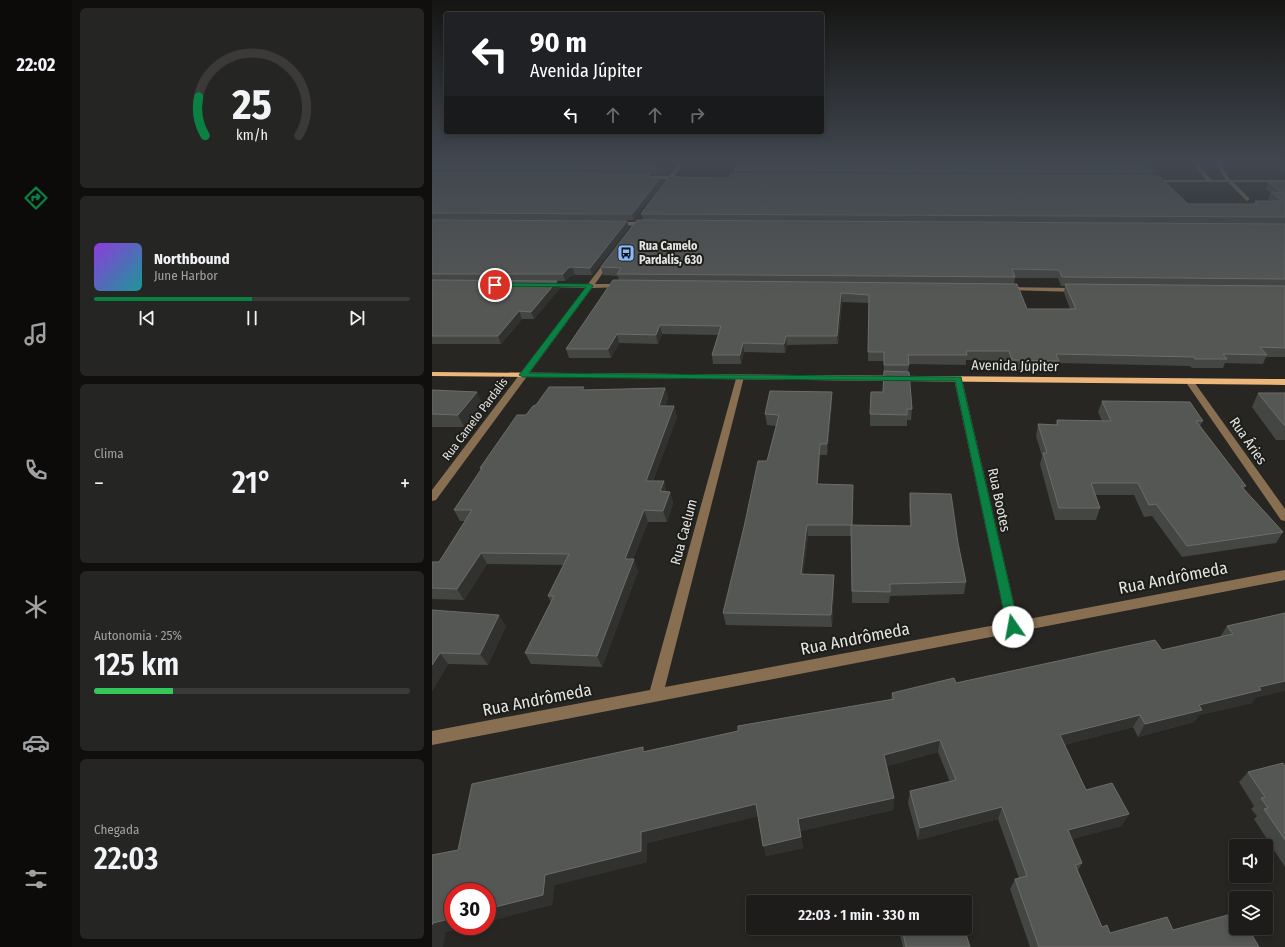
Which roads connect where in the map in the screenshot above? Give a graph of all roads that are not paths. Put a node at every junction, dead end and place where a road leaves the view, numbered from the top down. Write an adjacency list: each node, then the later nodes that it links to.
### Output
1 (640, 218): 3 (street)
2 (605, 224): 3 (street)
3 (636, 224): 4 (street); 5 (street)
4 (652, 224)
5 (632, 230)
6 (613, 255): 8 (street, Rua Camelo Pardalis)
7 (535, 285): 8 (street)
8 (590, 286): 9 (street); 13 (street, Rua Camelo Pardalis)
9 (630, 286)
10 (998, 289): 11 (street)
11 (1085, 290)
12 (432, 374): 13 (main road, Avenida Júpiter)
13 (523, 375): 14 (main road, Avenida Júpiter); 18 (street, Rua Camelo Pardalis)
14 (740, 377): 15 (main road, Avenida Júpiter); 22 (street, Rua Caelum)
15 (958, 379): 16 (main road, Avenida Júpiter); 21 (street, Rua Bootes)
16 (1189, 381): 17 (main road, Avenida Júpiter); 19 (street, Rua Áries)
17 (1285, 382)
18 (432, 497)
19 (1285, 517)
20 (1285, 575): 21 (street, Rua Andrômeda)
21 (1013, 627): 22 (street, Rua Andrômeda)
22 (656, 696): 23 (street, Rua Andrômeda)
23 (432, 738)

